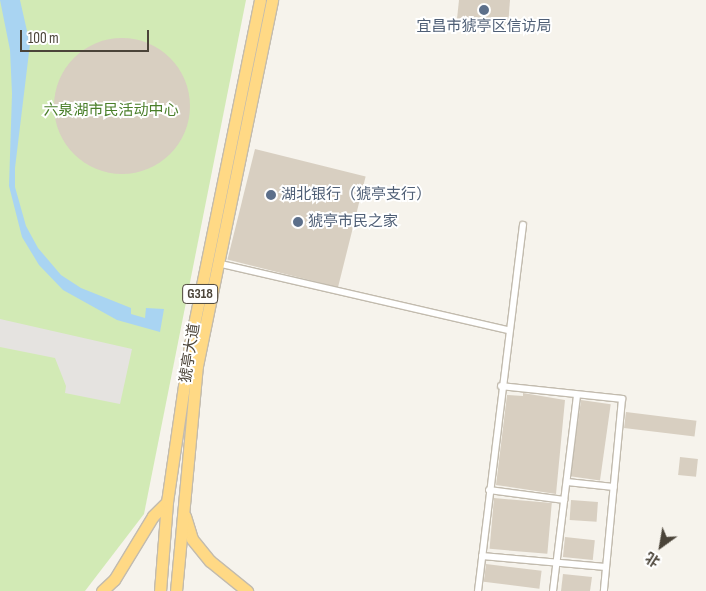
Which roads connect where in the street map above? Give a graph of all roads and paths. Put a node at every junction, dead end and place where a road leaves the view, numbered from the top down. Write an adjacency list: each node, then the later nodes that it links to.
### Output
1 (260, 0): 12 (highway, 猇亭大道 / G318)
2 (272, 0): 4 (highway, 猇亭大道 / G318)
3 (523, 225): 5 (street)
4 (216, 263): 5 (street); 13 (highway, 猇亭大道 / G318)
5 (508, 330): 6 (street)
6 (501, 386): 7 (street); 10 (street)
7 (577, 395): 8 (street); 9 (street)
8 (567, 482): 9 (street); 11 (street)
9 (614, 487): 16 (street)
10 (489, 490): 11 (street); 14 (street)
11 (564, 500): 15 (street)
12 (167, 502): 17 (highway); 18 (highway, 猇亭大道 / G318)
13 (183, 510): 19 (highway, 猇亭大道 / G318); 20 (highway)
14 (482, 556): 15 (street); 21 (street)
15 (558, 563): 16 (street); 22 (street)
16 (606, 567): 23 (street)
17 (102, 591)
18 (160, 591)
19 (176, 591)
20 (247, 591)
21 (478, 591)
22 (554, 591)
23 (604, 591)

